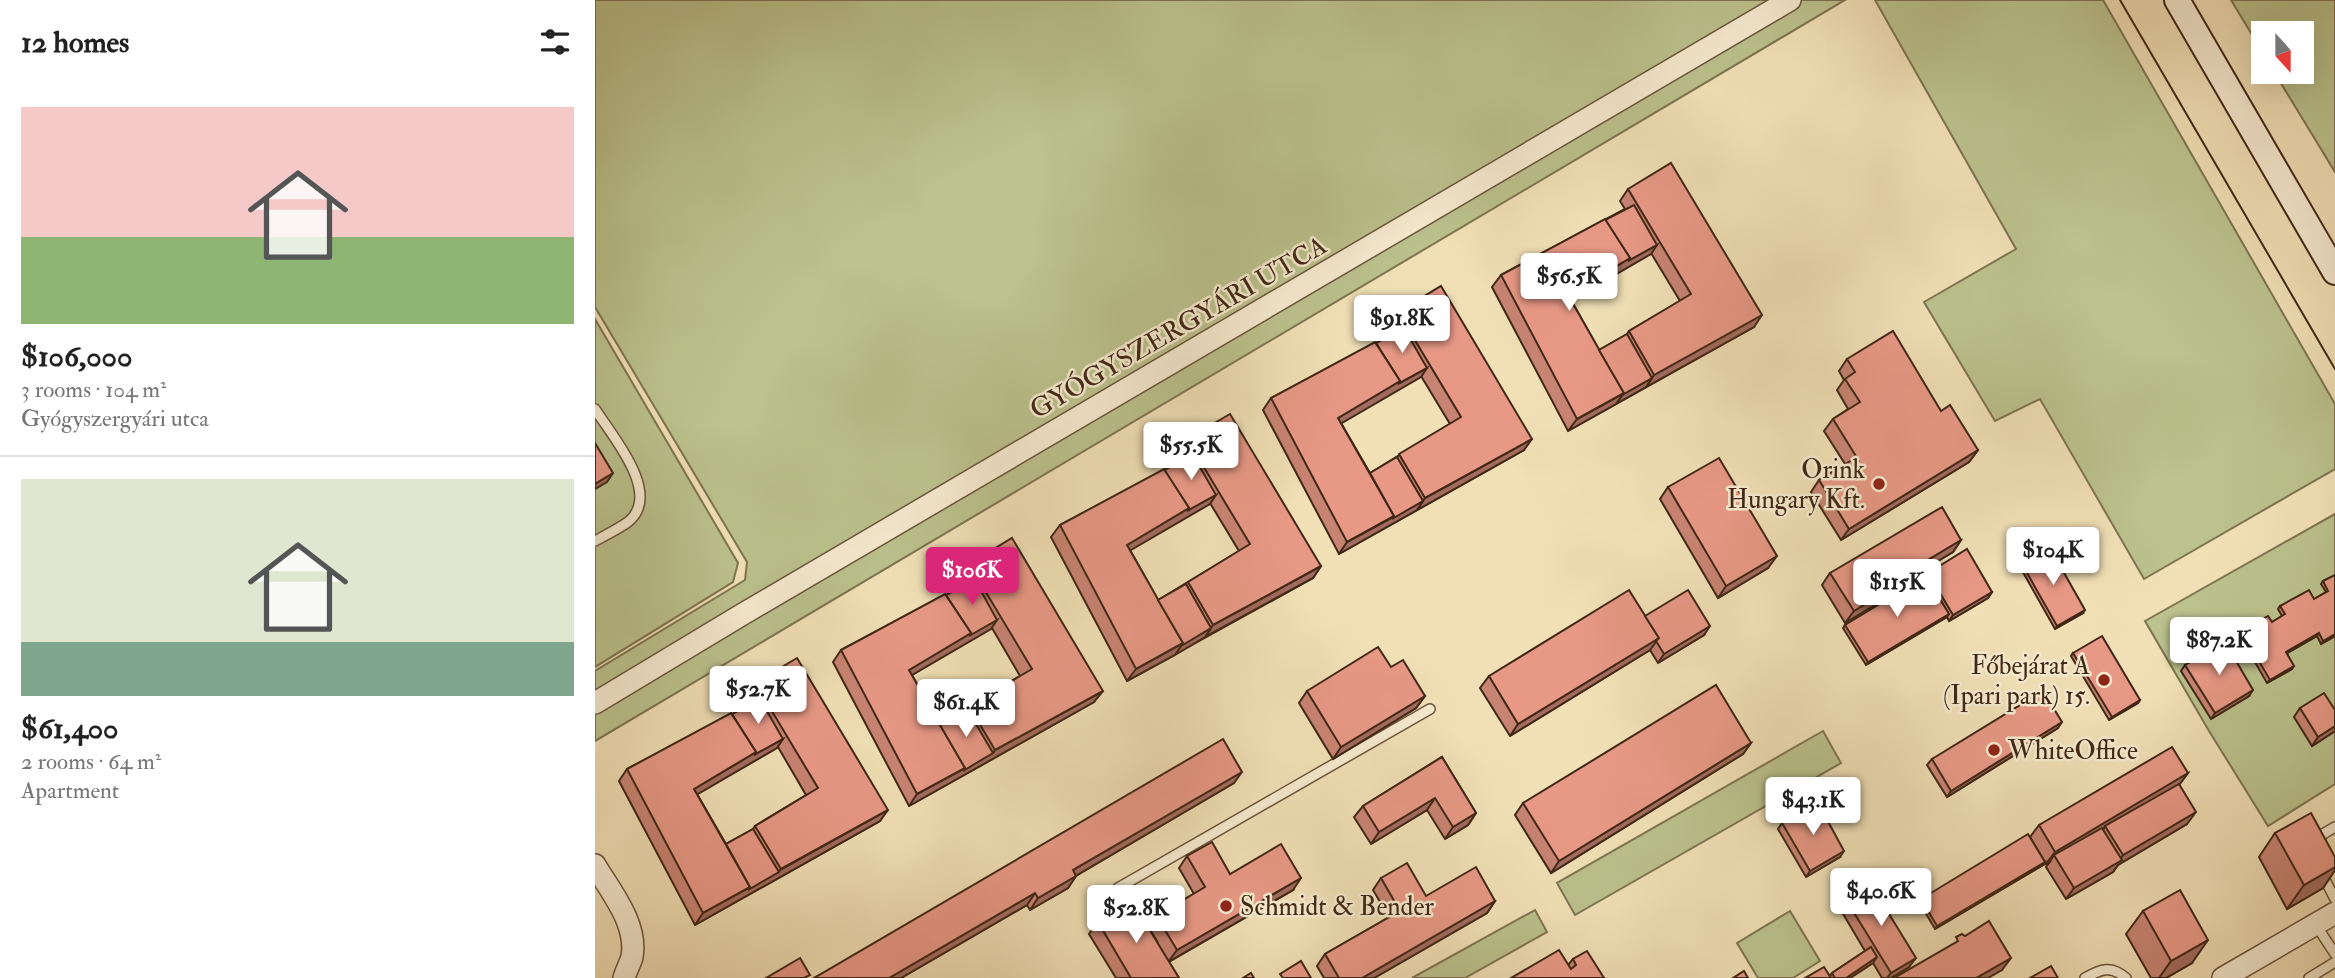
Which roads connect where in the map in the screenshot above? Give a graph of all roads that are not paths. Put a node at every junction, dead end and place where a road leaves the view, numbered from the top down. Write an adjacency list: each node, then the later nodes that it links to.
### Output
1 (1790, 0): 6 (street, GYÓGYSZERGYÁRI UTCA)
2 (2177, 0): 3 (main road)
3 (2335, 272)
4 (595, 408): 5 (lane)
5 (595, 541)
6 (595, 704)
7 (1430, 709): 12 (lane)
8 (2335, 827): 9 (lane)
9 (2314, 852)
10 (2315, 863): 13 (lane)
11 (595, 865): 18 (street)
12 (1118, 888)
13 (2335, 899)
14 (2335, 913): 15 (street)
15 (2315, 924): 16 (lane); 21 (street)
16 (2335, 954)
17 (2335, 962): 22 (lane)
18 (624, 978)
19 (2085, 978): 20 (lane)
20 (2126, 978)
21 (2223, 978)
22 (2308, 978)

